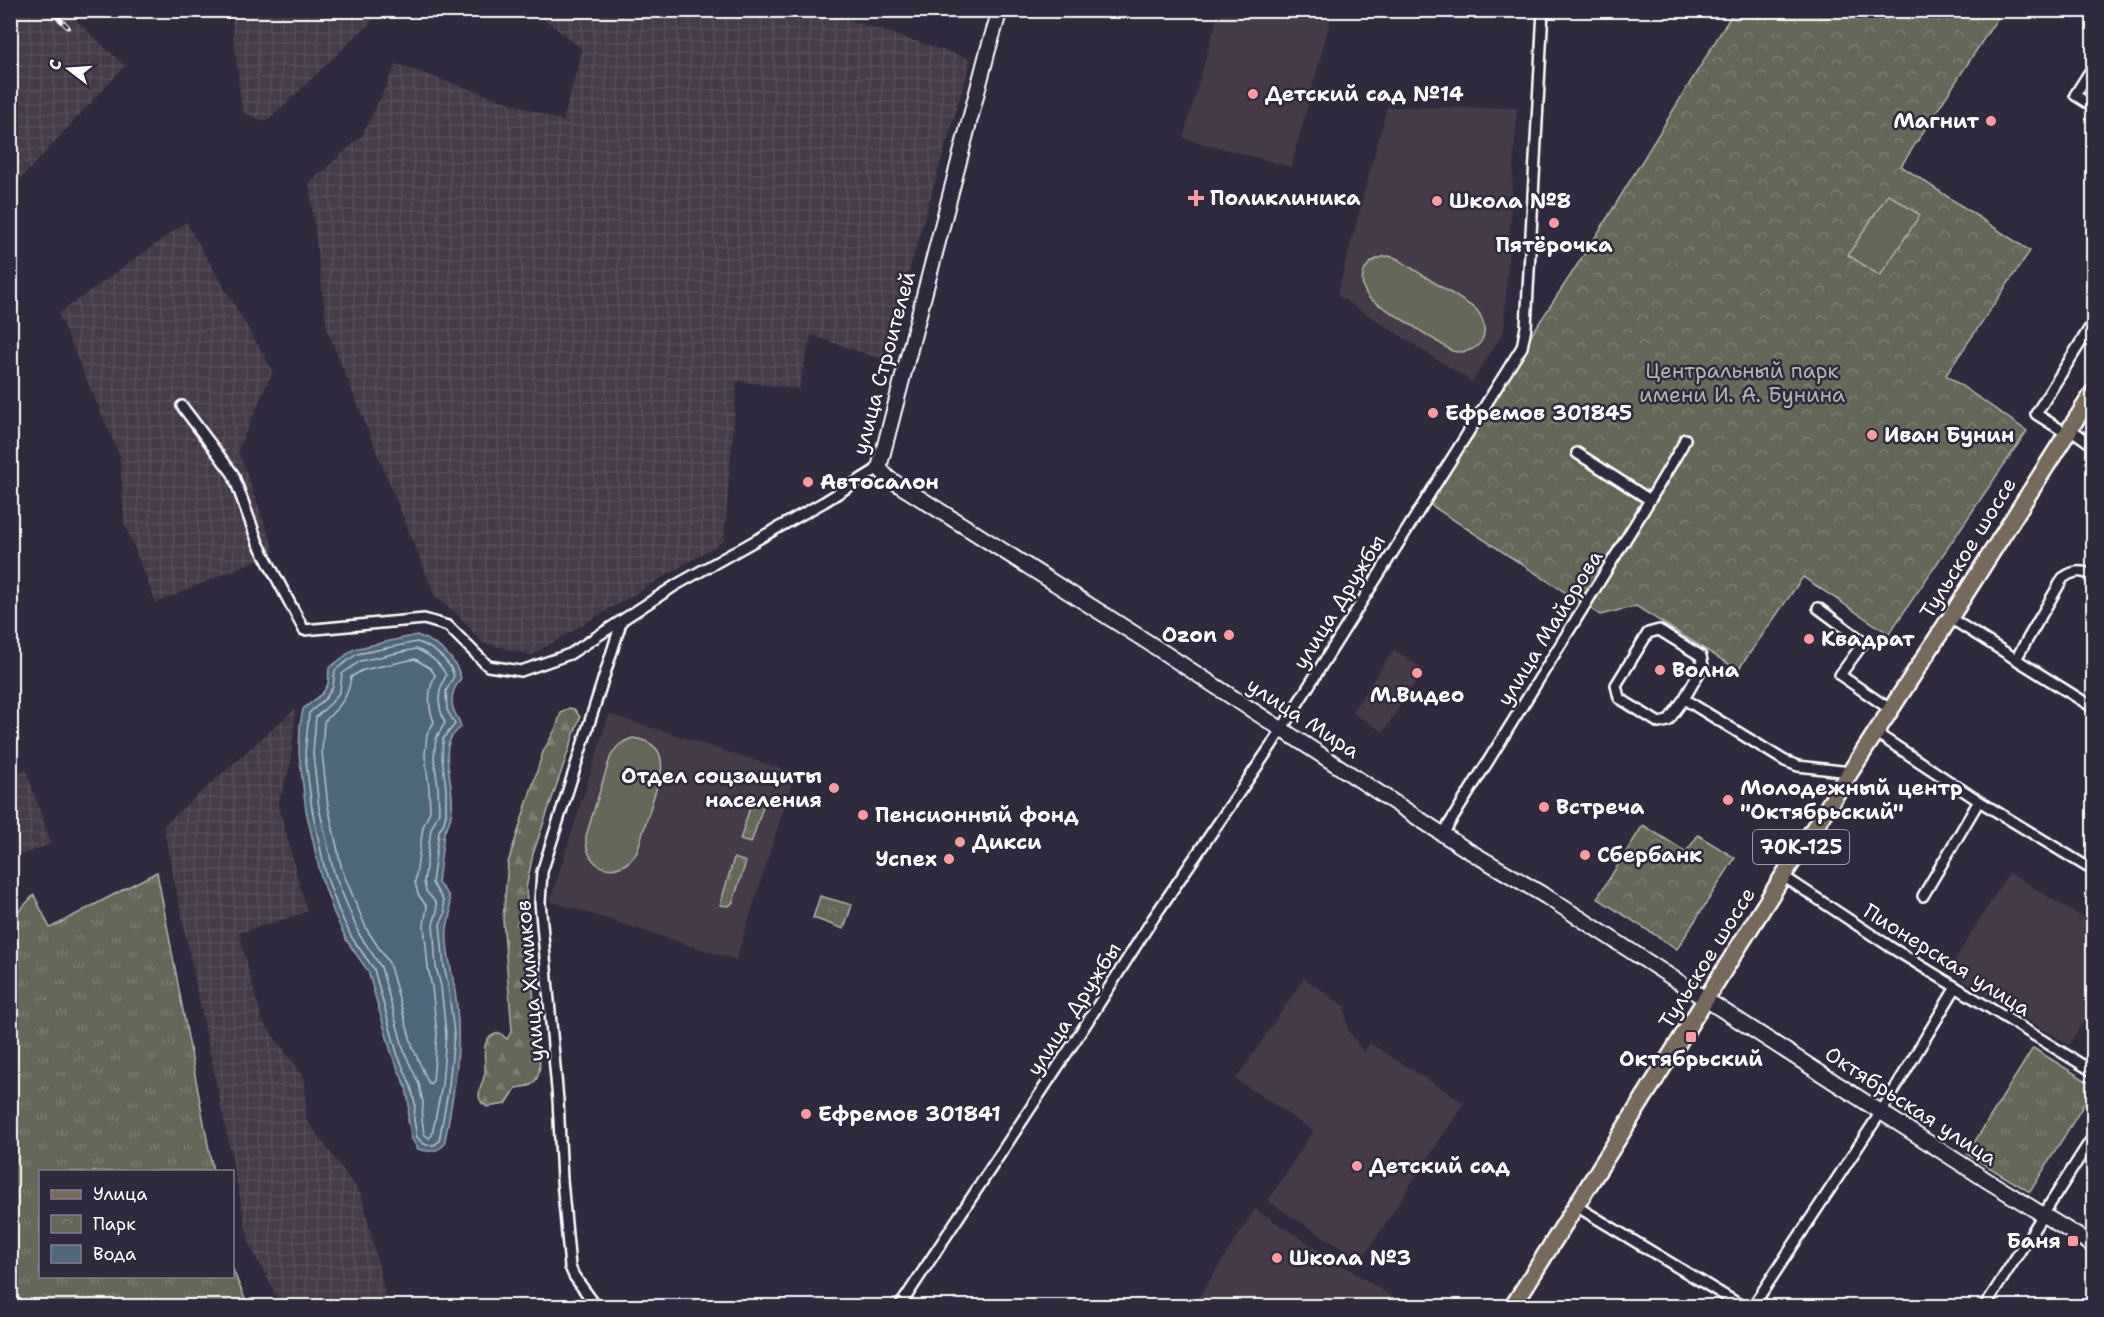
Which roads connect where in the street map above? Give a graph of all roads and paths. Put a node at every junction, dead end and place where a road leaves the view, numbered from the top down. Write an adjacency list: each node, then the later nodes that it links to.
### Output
1 (1000, 10): 12 (street, улица Строителей)
2 (1543, 10): 22 (street, улица Дружбы)
3 (2094, 64): 4 (street)
4 (2094, 107)
5 (2094, 321): 8 (street)
6 (2094, 391): 8 (main road, Тульское шоссе / 70К-125)
7 (182, 406): 17 (street, улица Строителей)
8 (2068, 430): 10 (street); 16 (main road, Тульское шоссе / 70К-125)
9 (1685, 439): 13 (street, улица Майорова)
10 (2094, 446)
11 (1577, 453): 13 (street)
12 (879, 468): 17 (street, улица Строителей); 22 (street, улица Мира)
13 (1650, 500): 26 (street, улица Майорова)
14 (2094, 576): 18 (street)
15 (1818, 609): 21 (street)
16 (1950, 618): 18 (street); 21 (main road, Тульское шоссе / 70К-125)
17 (622, 620): 38 (street, улица Химиков)
18 (2016, 659): 20 (street)
19 (1684, 699): 19 (street); 24 (street)
20 (2094, 708)
21 (1891, 710): 23 (main road, Тульское шоссе / 70К-125)
22 (1281, 729): 26 (street, улица Мира); 39 (street, улица Дружбы)
23 (1876, 733): 24 (main road, Тульское шоссе / 70К-125); 25 (street)
24 (1850, 772): 28 (main road, Тульское шоссе / 70К-125)
25 (1979, 801): 27 (street); 29 (street)
26 (1443, 834): 31 (street, улица Мира)
27 (2094, 870)
28 (1783, 876): 30 (street, Пионерская улица); 31 (main road, Тульское шоссе / 70К-125)
29 (1923, 896)
30 (1956, 987): 32 (street, Пионерская улица); 33 (street)
31 (1706, 1000): 33 (street, Октябрьская улица); 35 (main road, Тульское шоссе / 70К-125)
32 (2094, 1072)
33 (1881, 1112): 36 (street, Октябрьская улица); 42 (street)
34 (2094, 1135): 36 (street)
35 (1576, 1206): 40 (main road, Тульское шоссе / 70К-125); 41 (street)
36 (2044, 1215): 37 (street, Октябрьская улица); 43 (street)
37 (2094, 1246)
38 (596, 1306)
39 (900, 1306)
40 (1513, 1306)
41 (1742, 1306)
42 (1753, 1306)
43 (1985, 1306)

